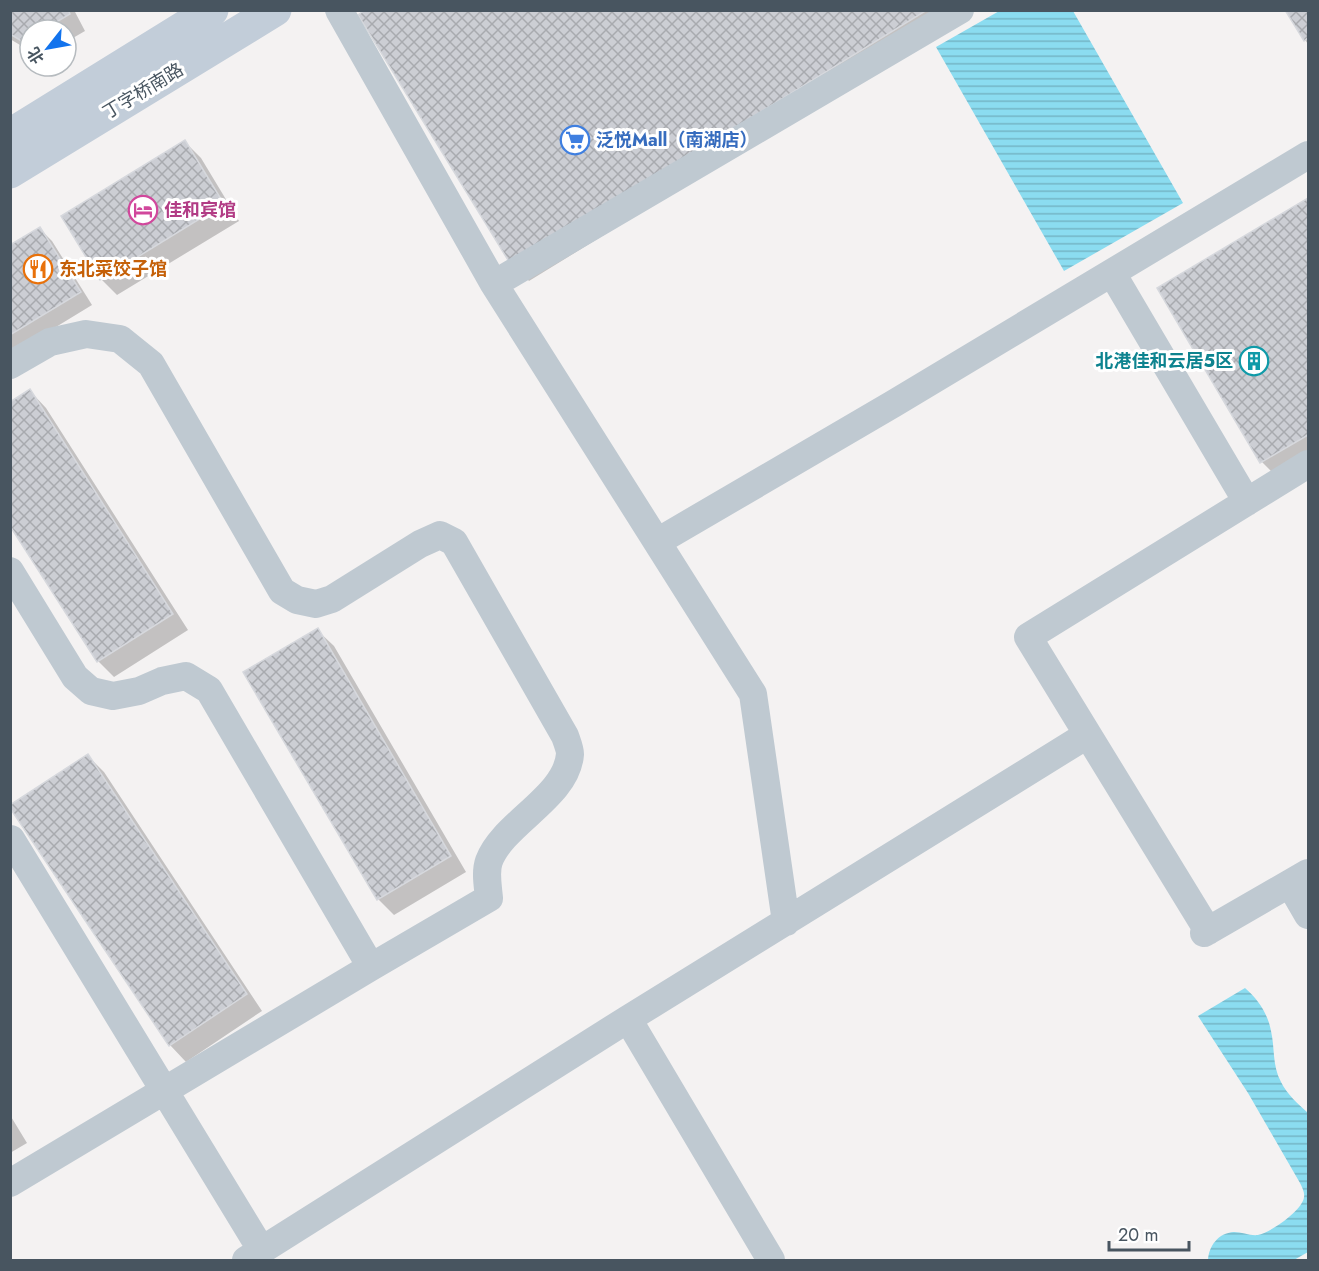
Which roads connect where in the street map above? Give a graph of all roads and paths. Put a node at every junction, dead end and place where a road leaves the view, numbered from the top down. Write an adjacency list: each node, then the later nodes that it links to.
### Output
1 (212, 10): 5 (main road, 丁字桥南路)
2 (275, 10): 7 (main road, 丁字桥南路)
3 (339, 10): 9 (street)
4 (960, 10): 9 (street)
5 (10, 135)
6 (1308, 155): 8 (street)
7 (10, 172)
8 (1112, 273): 12 (street); 13 (street)
9 (494, 284): 13 (street)
10 (10, 365): 20 (street)
11 (1308, 464): 12 (street)
12 (1247, 502): 15 (street)
13 (657, 542): 19 (street)
14 (10, 571): 20 (street)
15 (1087, 735): 17 (street); 19 (street)
16 (11, 839): 22 (street)
17 (1299, 878): 18 (street)
18 (1308, 915)
19 (786, 922): 21 (street)
20 (371, 966): 22 (street)
21 (628, 1019): 24 (street); 25 (street)
22 (164, 1091): 23 (street); 24 (street)
23 (10, 1183)
24 (254, 1256)
25 (771, 1260)

